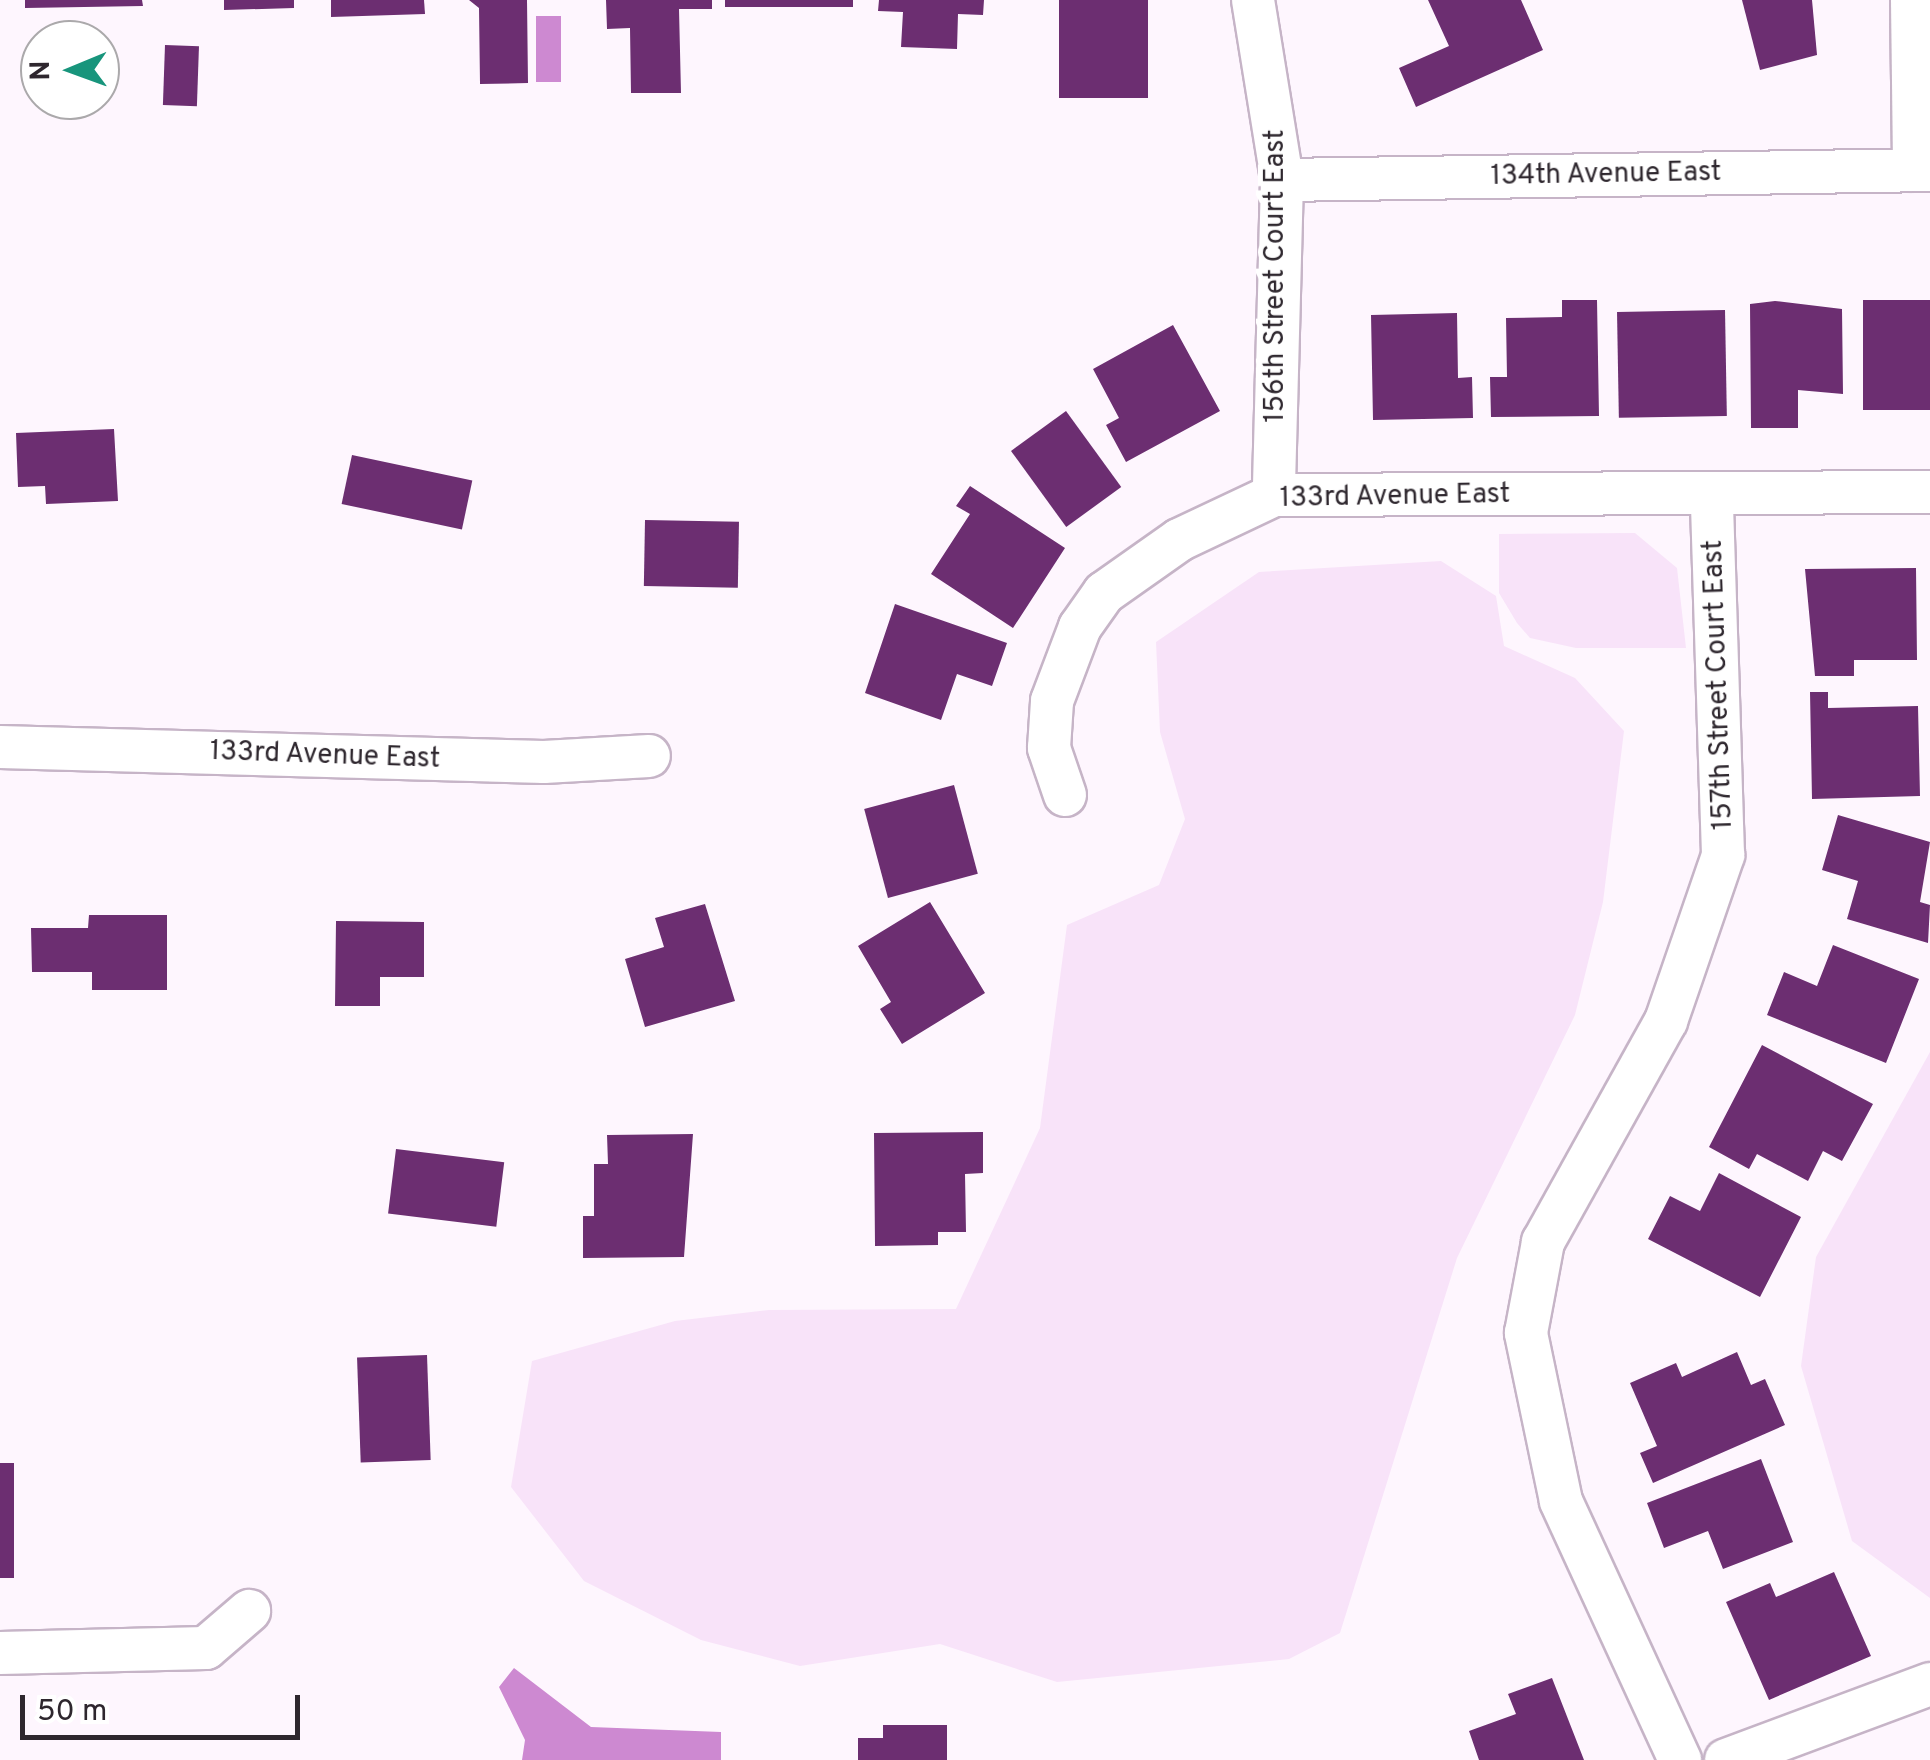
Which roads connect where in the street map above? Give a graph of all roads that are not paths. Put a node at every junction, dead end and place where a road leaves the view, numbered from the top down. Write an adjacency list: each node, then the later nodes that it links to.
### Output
1 (1254, 0): 4 (street, 156th Street Court East)
2 (1912, 0): 3 (street)
3 (1922, 170): 4 (street, 134th Avenue East)
4 (1282, 180): 6 (street, 156th Street Court East)
5 (1930, 492): 7 (street, 133rd Avenue East)
6 (1274, 495): 7 (street, 133rd Avenue East); 10 (street, 133rd Avenue East)
7 (1712, 498): 14 (street, 157th Street Court East)
8 (0, 747): 9 (street, 133rd Avenue East)
9 (649, 756)
10 (1066, 794)
11 (248, 1611): 12 (street)
12 (0, 1653)
13 (1930, 1684): 15 (street)
14 (1680, 1760)
15 (1726, 1760)

